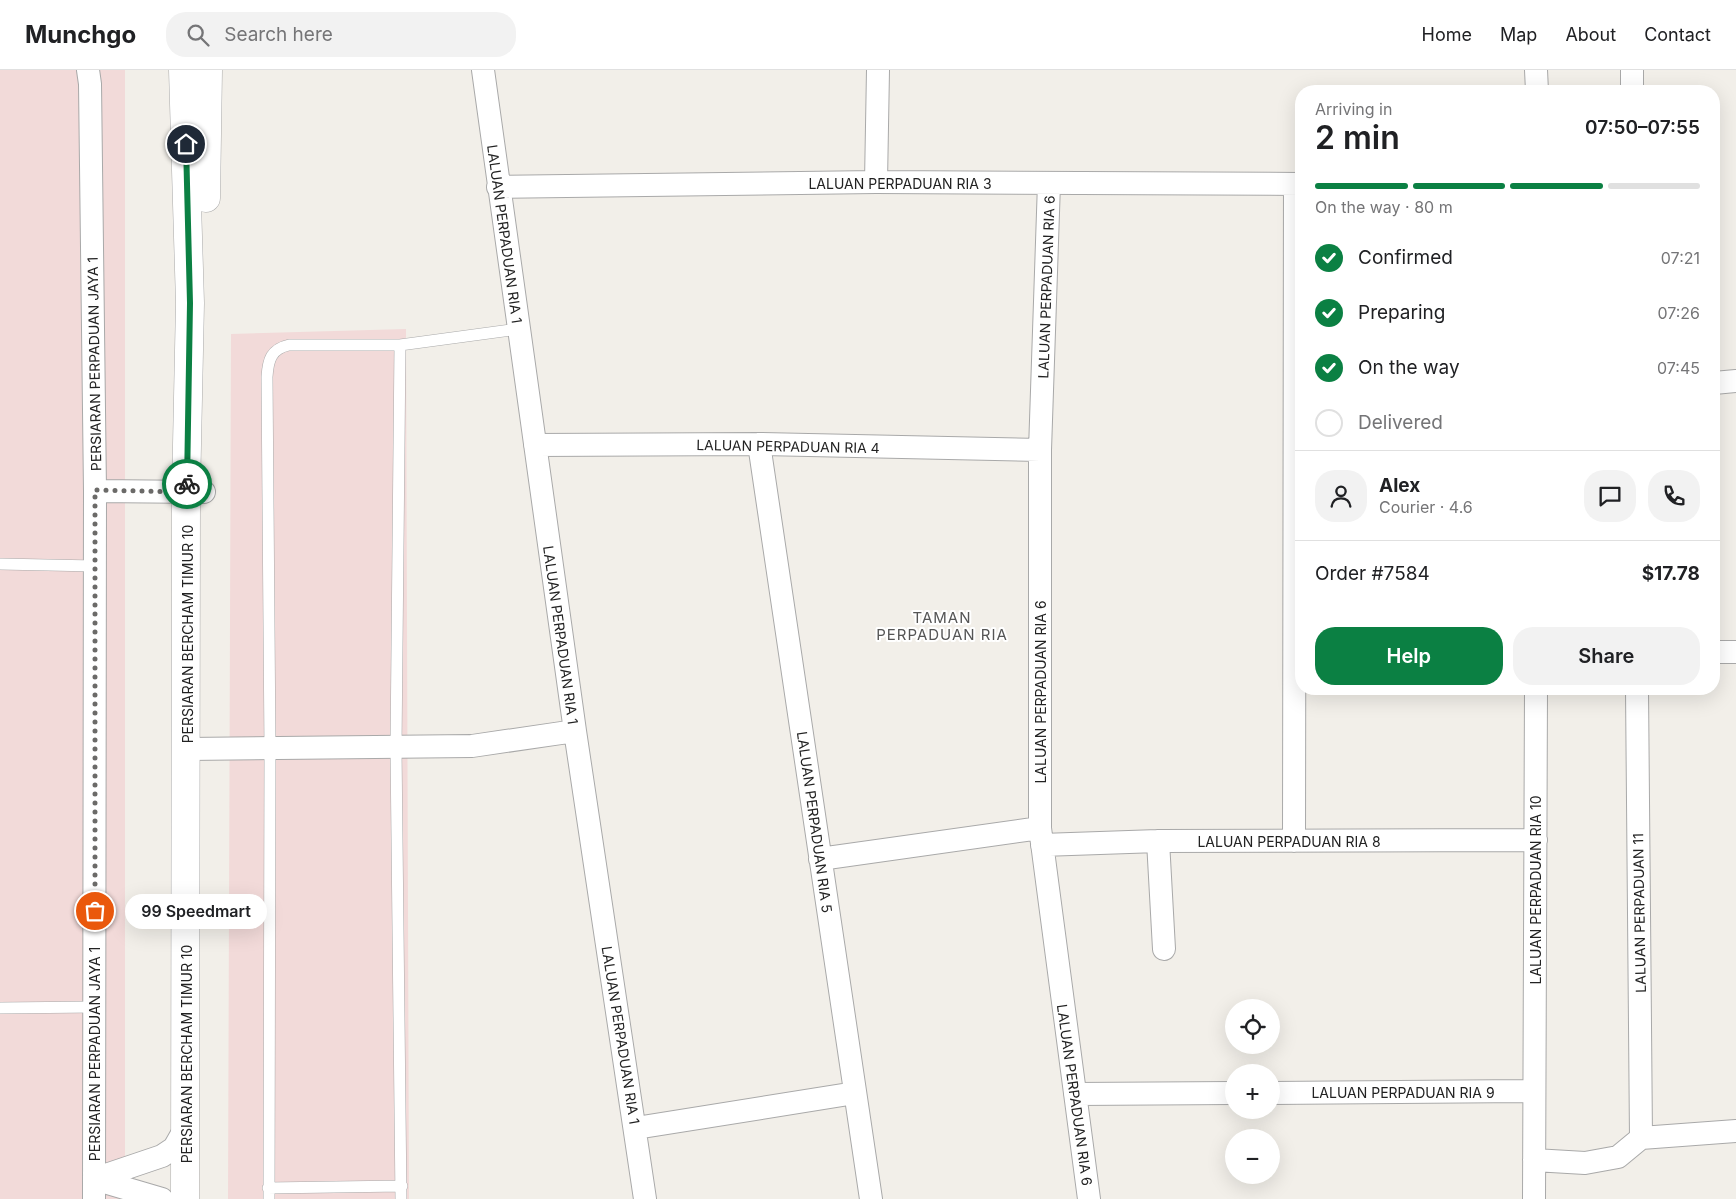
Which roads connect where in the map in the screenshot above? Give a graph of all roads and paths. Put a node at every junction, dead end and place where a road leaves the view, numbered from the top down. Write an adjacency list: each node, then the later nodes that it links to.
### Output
1 (88, 70): 22 (street, PERSIARAN PERPADUAN JAYA 1)
2 (176, 70): 10 (street)
3 (483, 70): 14 (street, LALUAN PERPADUAN RIA 1)
4 (878, 70): 11 (street)
5 (1536, 70): 8 (street)
6 (1632, 70): 9 (street)
7 (201, 71): 10 (street, PERSIARAN BERCHAM TIMUR 10); 23 (street, PERSIARAN BERCHAM TIMUR 10)
8 (1537, 85)
9 (1632, 85)
10 (188, 181): 23 (street, PERSIARAN BERCHAM TIMUR 10)
11 (876, 182): 12 (street, LALUAN PERPADUAN RIA 3); 14 (street, LALUAN PERPADUAN RIA 3)
12 (1049, 183): 13 (street, LALUAN PERPADUAN RIA 3); 21 (street, LALUAN PERPADUAN RIA 6)
13 (1295, 184)
14 (498, 187): 15 (street, LALUAN PERPADUAN RIA 1)
15 (518, 329): 16 (lane); 20 (street, LALUAN PERPADUAN RIA 1)
16 (400, 346): 32 (lane); 34 (lane)
17 (1736, 381): 18 (street)
18 (1720, 382)
19 (759, 444): 20 (street, LALUAN PERPADUAN RIA 4); 21 (street, LALUAN PERPADUAN RIA 4); 39 (street, LALUAN PERPADUAN RIA 5)
20 (535, 446): 31 (street, LALUAN PERPADUAN RIA 1)
21 (1040, 450): 35 (street, LALUAN PERPADUAN RIA 6)
22 (95, 490): 23 (street); 25 (street, PERSIARAN PERPADUAN JAYA 1)
23 (195, 492): 33 (street, PERSIARAN BERCHAM TIMUR 10)
24 (0, 564): 25 (lane)
25 (95, 566): 41 (street, PERSIARAN PERPADUAN JAYA 1)
26 (1720, 652): 27 (street)
27 (1736, 652)
28 (1295, 677): 38 (street)
29 (1536, 695): 36 (street, LALUAN PERPADUAN RIA 10)
30 (1636, 695): 51 (street, LALUAN PERPADUAN 11)
31 (575, 731): 32 (street); 49 (street, LALUAN PERPADUAN RIA 1)
32 (396, 748): 34 (street); 53 (lane)
33 (195, 749): 34 (street); 48 (street, PERSIARAN BERCHAM TIMUR 10); 58 (street, PERSIARAN BERCHAM TIMUR 10)
34 (270, 749): 55 (lane)
35 (1041, 836): 37 (street, LALUAN PERPADUAN RIA 8); 39 (street, LALUAN PERPADUAN RIA 8); 47 (street, LALUAN PERPADUAN RIA 6)
36 (1536, 840): 38 (street, LALUAN PERPADUAN RIA 8); 43 (street, LALUAN PERPADUAN RIA 10)
37 (1158, 841): 38 (street, LALUAN PERPADUAN RIA 8); 40 (street)
38 (1294, 841)
39 (820, 860): 44 (street, LALUAN PERPADUAN RIA 5)
40 (1164, 949)
41 (95, 1007): 42 (lane); 54 (street, PERSIARAN PERPADUAN JAYA 1)
42 (0, 1008)
43 (1534, 1091): 46 (street, LALUAN PERPADUAN RIA 9); 52 (street, LALUAN PERPADUAN RIA 10)
44 (855, 1093): 49 (street); 61 (street, LALUAN PERPADUAN RIA 5)
45 (1225, 1093): 47 (street)
46 (1280, 1093)
47 (1075, 1094): 62 (street, LALUAN PERPADUAN RIA 6)
48 (186, 1127): 54 (street); 57 (street, PERSIARAN BERCHAM TIMUR 10)
49 (636, 1128): 60 (street, LALUAN PERPADUAN RIA 1)
50 (1736, 1131): 51 (street)
51 (1641, 1138): 52 (street)
52 (1534, 1160): 63 (street, LALUAN PERPADUAN RIA 10)
53 (402, 1186): 55 (lane); 59 (lane)
54 (94, 1189): 56 (street)
55 (268, 1193)
56 (162, 1199)
57 (185, 1199)
58 (201, 1199)
59 (401, 1199)
60 (645, 1199)
61 (871, 1199)
62 (1089, 1199)
63 (1534, 1199)

